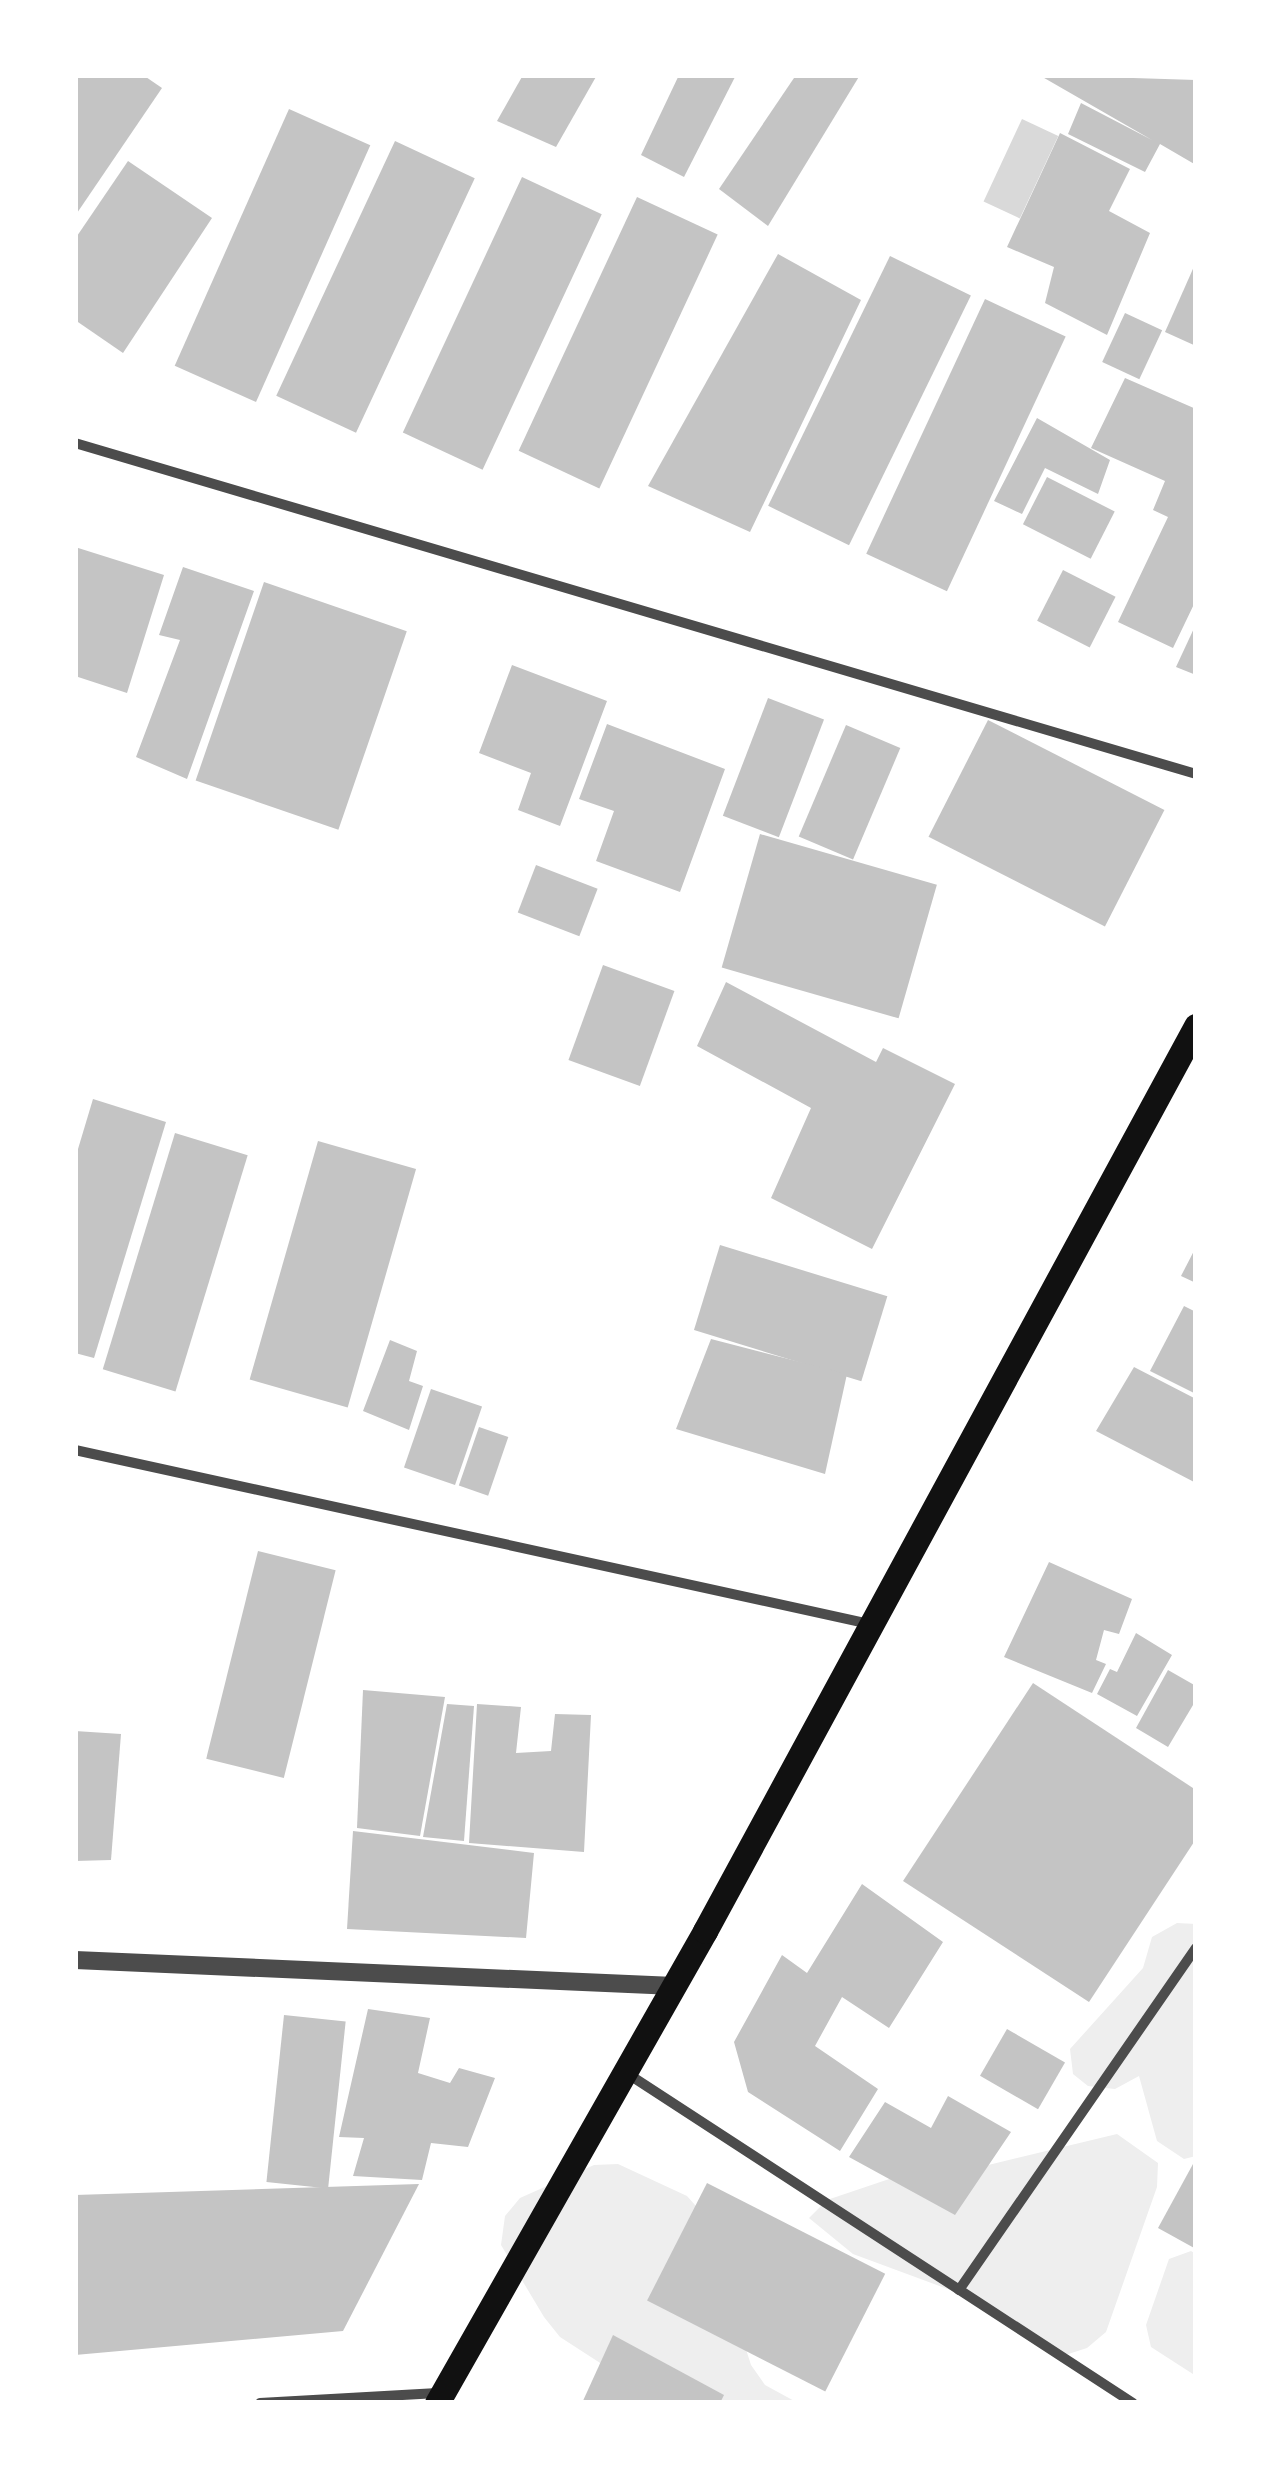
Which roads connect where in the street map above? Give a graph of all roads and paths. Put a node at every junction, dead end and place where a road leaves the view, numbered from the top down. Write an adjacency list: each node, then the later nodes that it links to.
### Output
1 (75, 443): 2 (street)
2 (1196, 774)
3 (1196, 1026): 5 (main road)
4 (75, 1450): 5 (street)
5 (871, 1624): 8 (main road)
6 (1196, 1948): 10 (street)
7 (75, 1960): 8 (street)
8 (674, 1986): 9 (main road)
9 (624, 2071): 10 (street); 11 (main road)
10 (959, 2290): 13 (street)
11 (440, 2398): 12 (street)
12 (260, 2403)
13 (1133, 2403)

